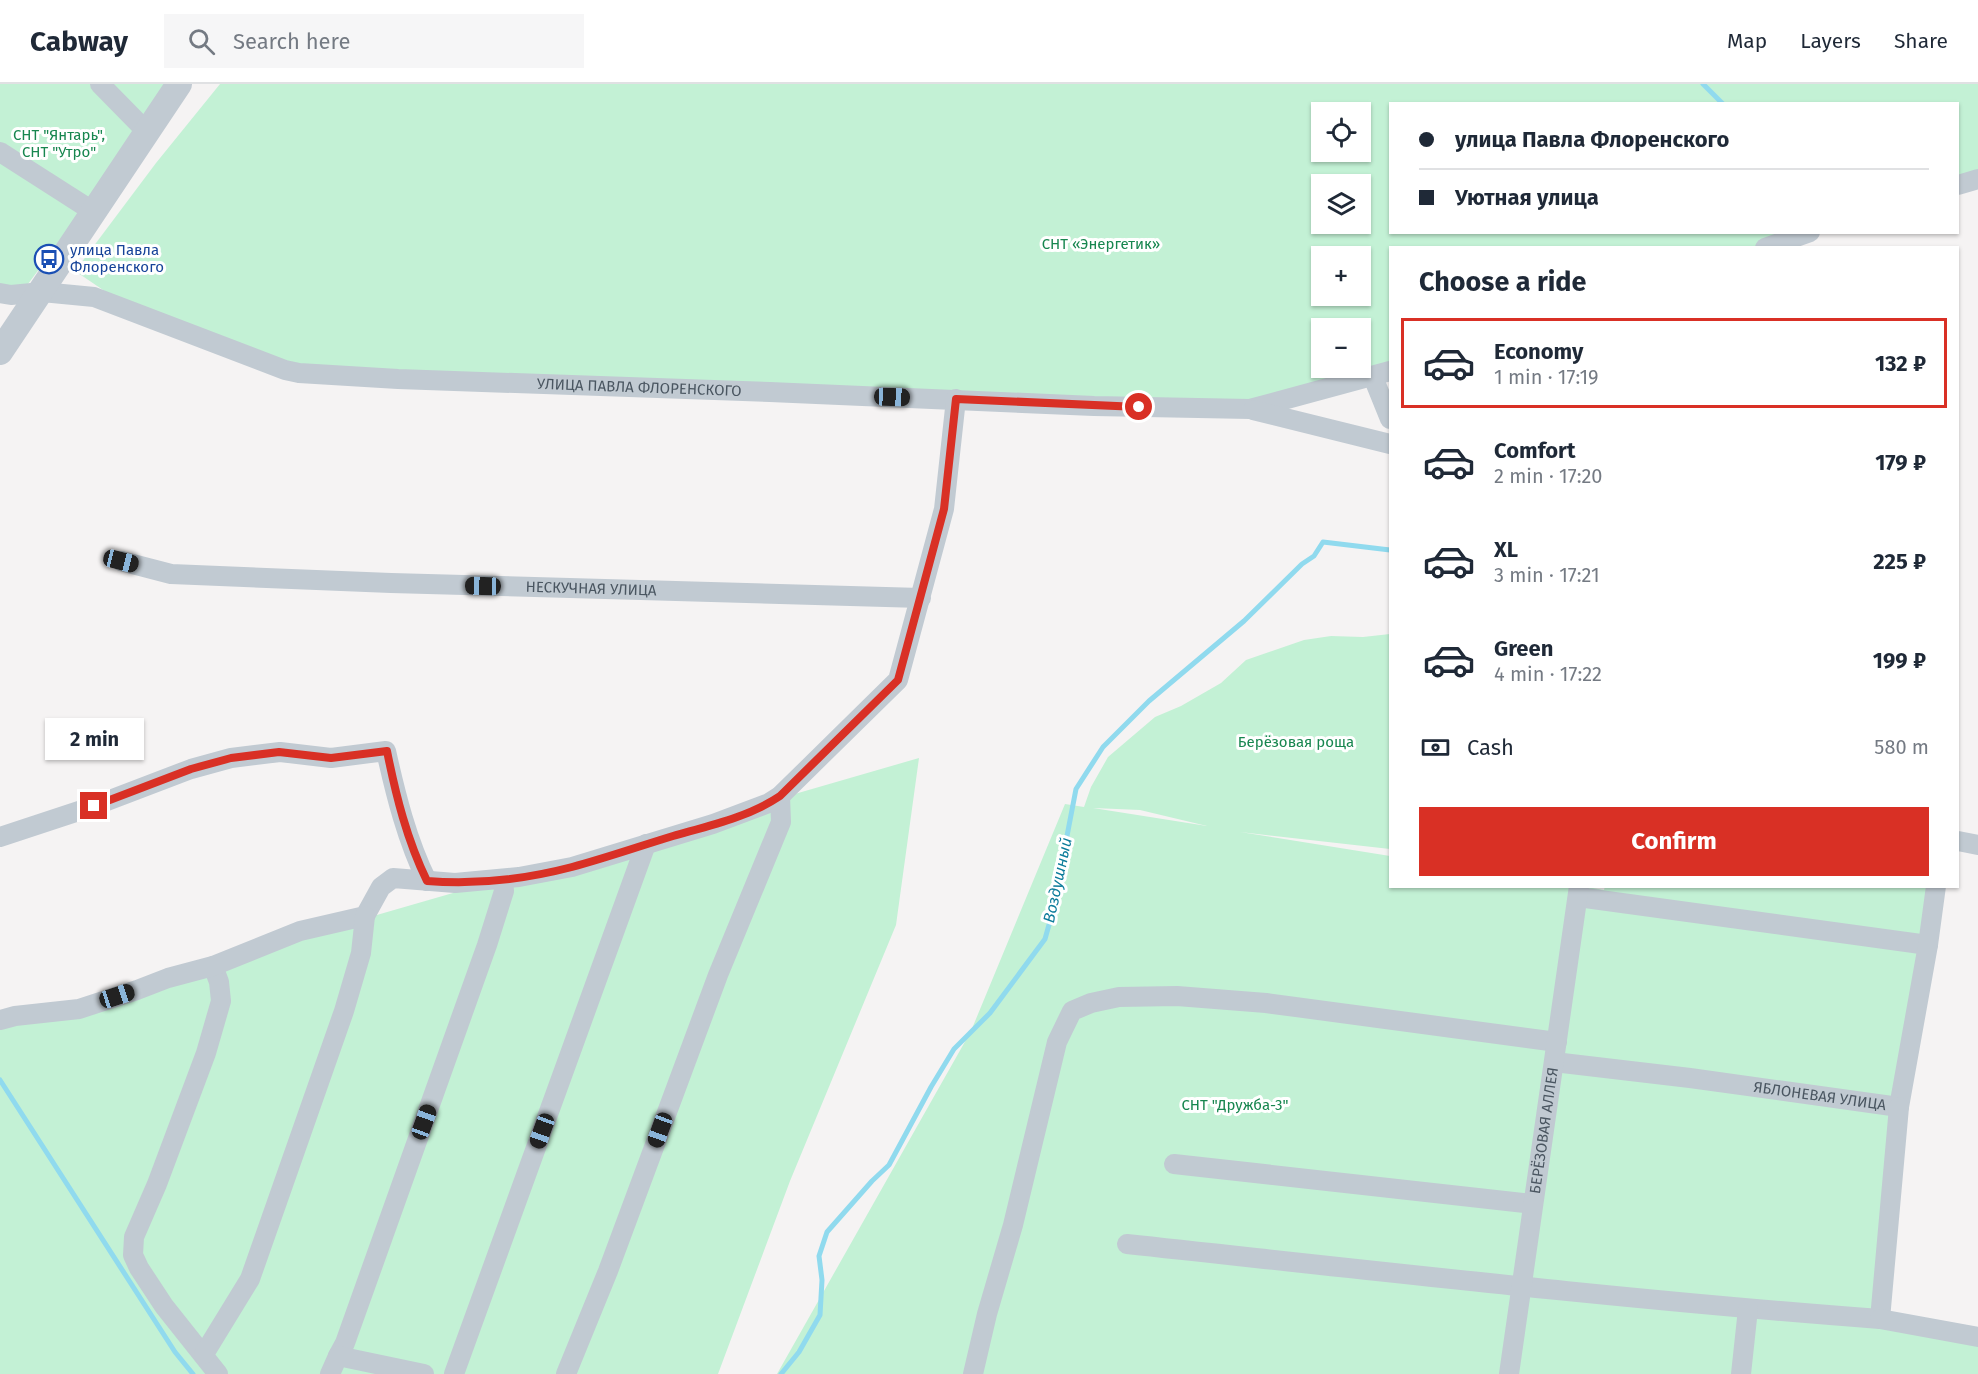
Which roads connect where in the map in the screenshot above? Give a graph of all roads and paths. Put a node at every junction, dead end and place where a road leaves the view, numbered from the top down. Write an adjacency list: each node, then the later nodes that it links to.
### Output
1 (100, 84): 3 (street)
2 (179, 84): 3 (street)
3 (148, 133): 7 (street)
4 (0, 152): 7 (street)
5 (1978, 179): 6 (street)
6 (1959, 185)
7 (94, 212): 10 (street)
8 (1804, 234): 9 (street)
9 (1771, 246)
10 (42, 292): 11 (street, УЛИЦА ПАВЛА ФЛОРЕНСКОГО); 12 (street); 14 (street, УЛИЦА ПАВЛА ФЛОРЕНСКОГО)
11 (0, 293)
12 (0, 352)
13 (1382, 374): 15 (street, УЛИЦА ПАВЛА ФЛОРЕНСКОГО); 16 (street, УЛИЦА ПАВЛА ФЛОРЕНСКОГО)
14 (956, 399): 15 (street, УЛИЦА ПАВЛА ФЛОРЕНСКОГО); 19 (street)
15 (1250, 409): 17 (street, УЛИЦА ПАВЛА ФЛОРЕНСКОГО)
16 (1389, 413)
17 (1389, 444)
18 (121, 561): 19 (street, НЕСКУЧНАЯ УЛИЦА)
19 (921, 598): 20 (street)
20 (780, 796): 23 (street); 48 (street)
21 (0, 837): 26 (street)
22 (1959, 841): 24 (street)
23 (646, 844): 25 (street); 47 (street)
24 (1978, 845)
25 (503, 879): 26 (street); 44 (street)
26 (427, 881): 29 (street)
27 (1936, 888): 30 (street, ЯБЛОНЕВАЯ УЛИЦА)
28 (1578, 892): 30 (street); 33 (street, БЕРЁЗОВАЯ АЛЛЕЯ)
29 (365, 916): 31 (street); 43 (street)
30 (1928, 945): 35 (street, ЯБЛОНЕВАЯ УЛИЦА)
31 (213, 966): 32 (street); 43 (street)
32 (0, 1020)
33 (1557, 1042): 34 (street, БЕРЁЗОВАЯ АЛЛЕЯ); 49 (street)
34 (1554, 1062): 35 (street, ЯБЛОНЕВАЯ УЛИЦА); 37 (street, БЕРЁЗОВАЯ АЛЛЕЯ)
35 (1899, 1107): 41 (street)
36 (1174, 1164): 37 (street)
37 (1533, 1204): 39 (street, БЕРЁЗОВАЯ АЛЛЕЯ)
38 (1127, 1244): 39 (street)
39 (1521, 1287): 40 (street); 50 (street, БЕРЁЗОВАЯ АЛЛЕЯ)
40 (1748, 1309): 41 (street); 51 (street)
41 (1880, 1319): 42 (street)
42 (1978, 1337)
43 (204, 1354): 45 (street)
44 (334, 1365): 46 (street)
45 (218, 1374)
46 (424, 1374)
47 (454, 1374)
48 (566, 1374)
49 (973, 1374)
50 (1509, 1374)
51 (1741, 1374)

